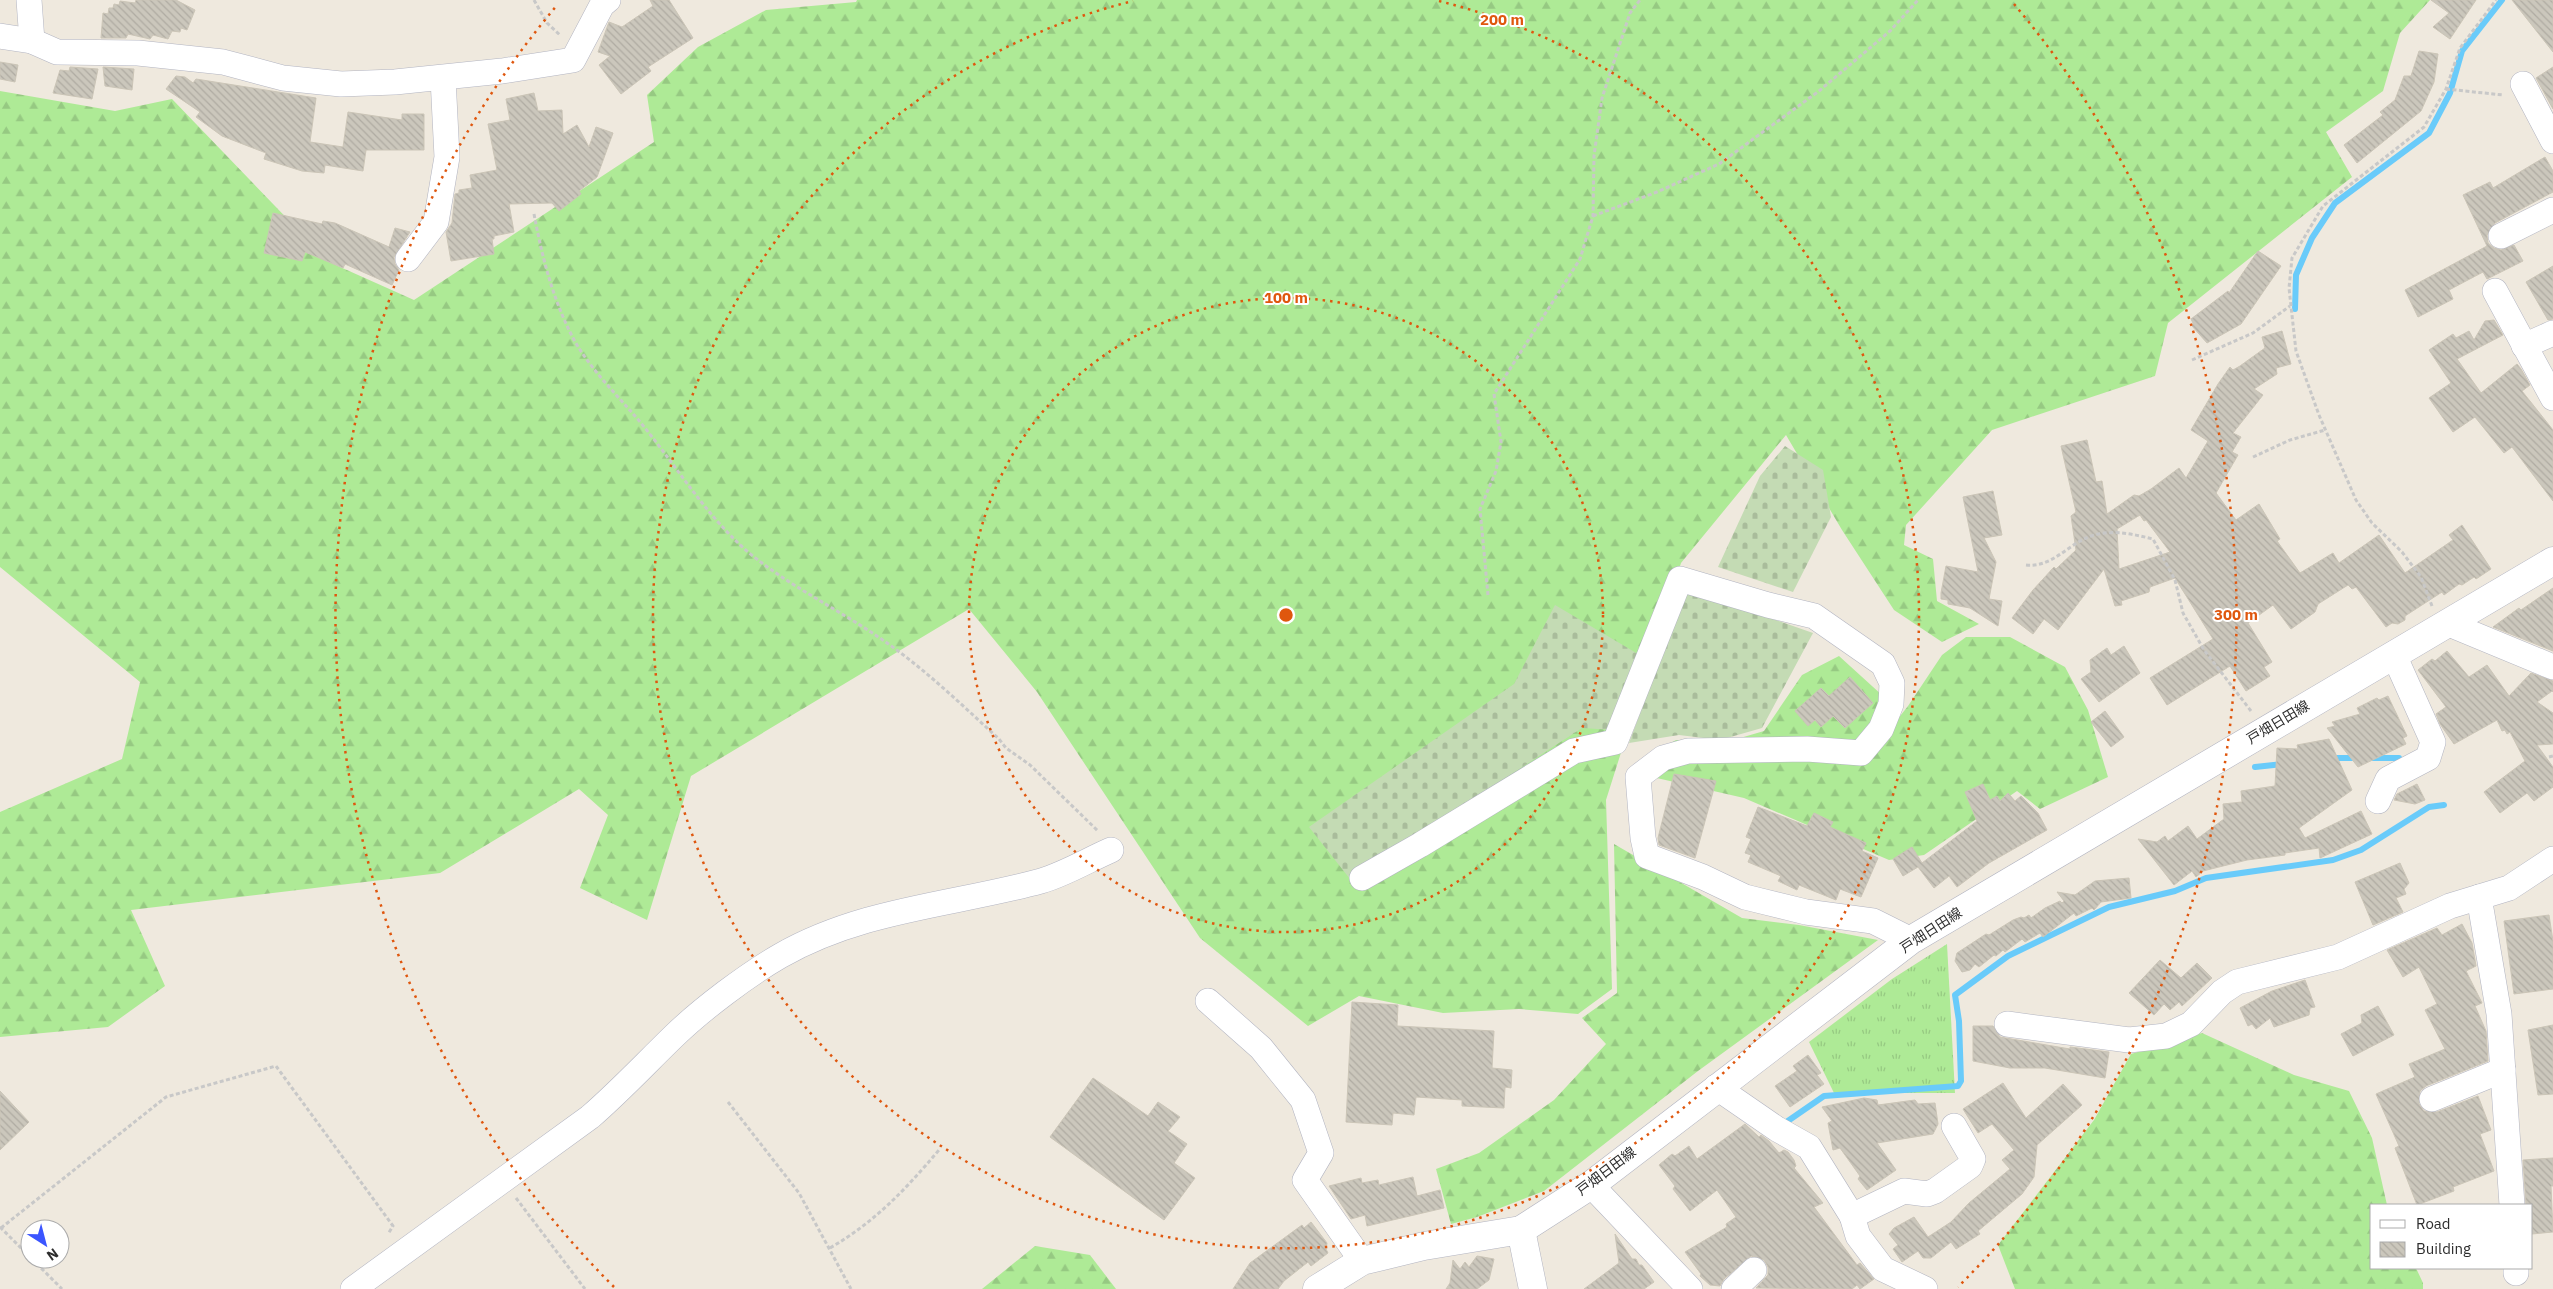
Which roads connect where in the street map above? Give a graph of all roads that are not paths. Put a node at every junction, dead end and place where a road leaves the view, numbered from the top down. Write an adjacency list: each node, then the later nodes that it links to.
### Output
1 (29, 0): 4 (street)
2 (608, 0): 5 (street)
3 (0, 36): 4 (street)
4 (32, 41): 5 (street)
5 (443, 78): 10 (street)
6 (2523, 84): 7 (street)
7 (2553, 140)
8 (2553, 210): 9 (street)
9 (2501, 236)
10 (408, 259)
11 (2495, 291): 13 (street)
12 (2553, 333): 13 (street)
13 (2524, 346): 14 (street)
14 (2553, 398)
15 (2553, 560): 16 (main road, 戸畑日田線)
16 (2442, 618): 17 (main road, 戸畑日田線); 18 (street)
17 (2394, 655): 19 (street); 24 (main road, 戸畑日田線)
18 (2553, 667)
19 (2378, 801)
20 (1111, 850): 37 (street)
21 (2553, 858): 23 (street)
22 (1362, 878): 24 (street)
23 (2479, 897): 26 (street); 27 (street)
24 (1912, 940): 28 (main road, 戸畑日田線)
25 (1208, 1001): 35 (street)
26 (2008, 1024)
27 (2503, 1070): 29 (street); 32 (street)
28 (1716, 1087): 31 (main road, 戸畑日田線); 33 (street)
29 (2432, 1100)
30 (1954, 1126): 33 (street)
31 (1591, 1185): 34 (main road, 戸畑日田線); 40 (street)
32 (2512, 1204)
33 (1852, 1216): 42 (street)
34 (1521, 1230): 35 (main road, 戸畑日田線); 39 (main road)
35 (1362, 1261): 38 (main road, 戸畑日田線)
36 (1754, 1270): 41 (street)
37 (353, 1289)
38 (1317, 1289)
39 (1533, 1289)
40 (1690, 1289)
41 (1734, 1289)
42 (1925, 1289)

